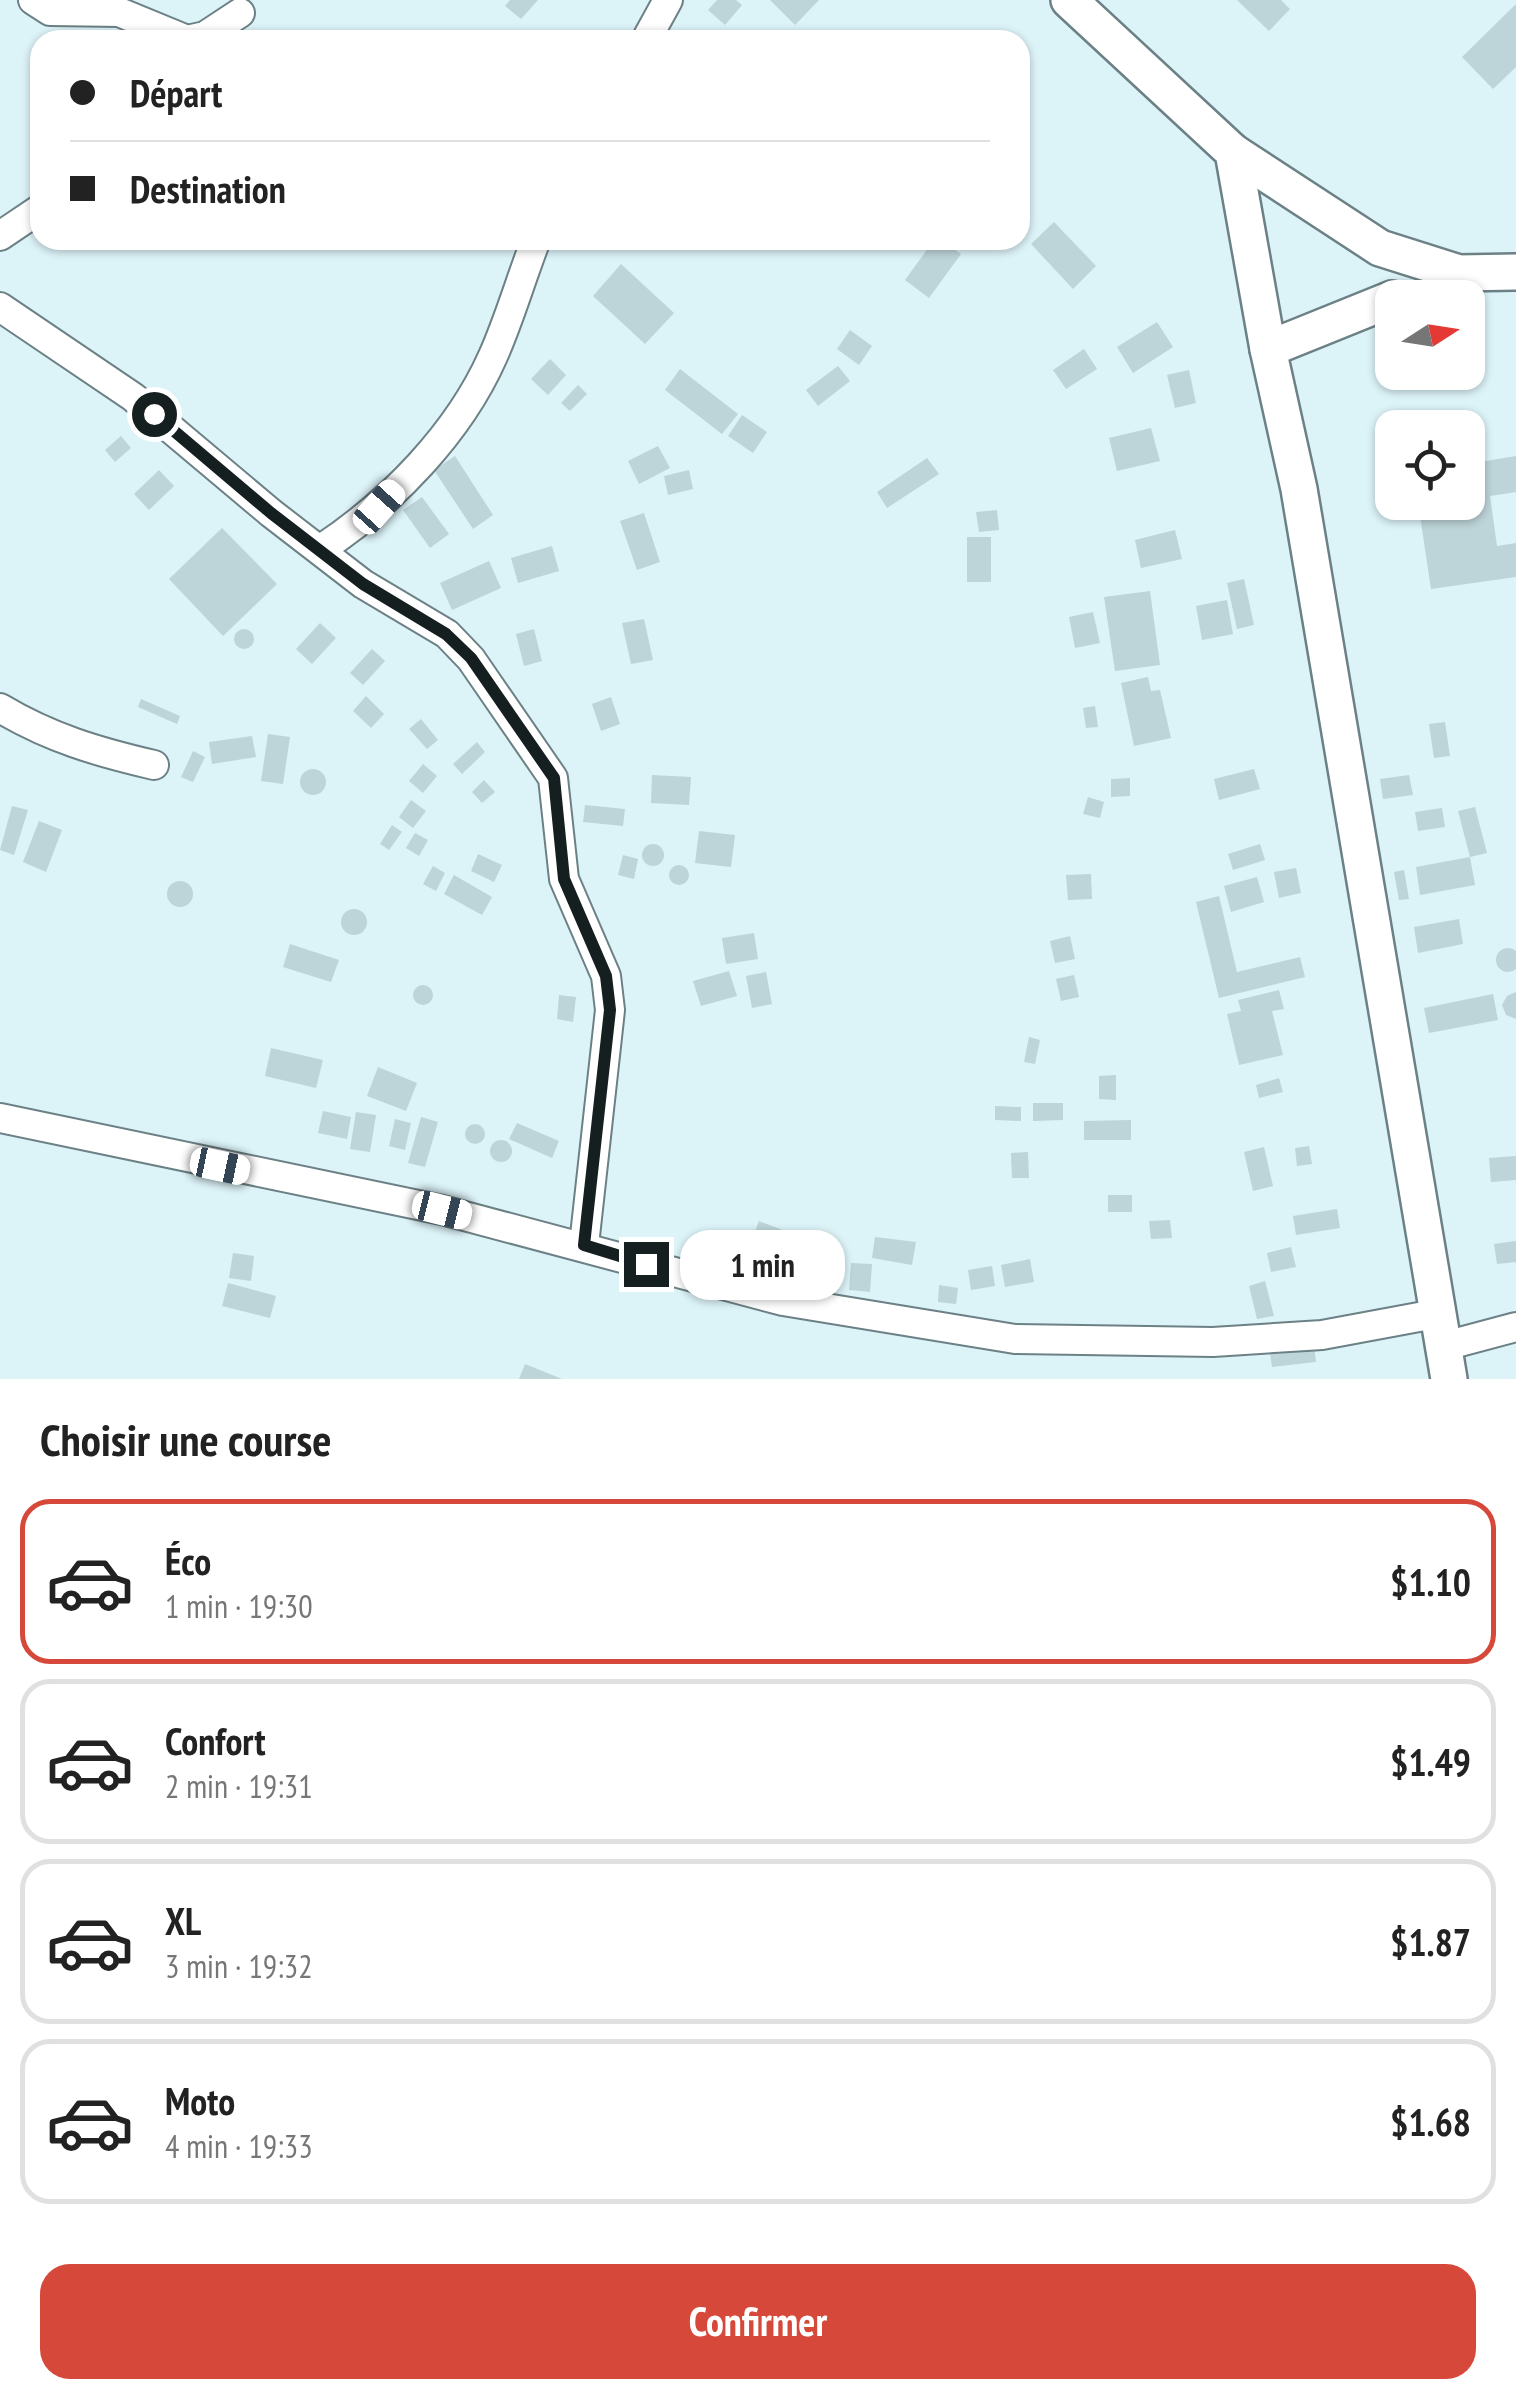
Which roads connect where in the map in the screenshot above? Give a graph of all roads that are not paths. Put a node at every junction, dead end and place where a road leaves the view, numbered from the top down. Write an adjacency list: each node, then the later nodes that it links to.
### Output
1 (33, 0): 5 (street)
2 (668, 0): 8 (street)
3 (1069, 0): 9 (street)
4 (245, 6): 6 (street); 7 (street)
5 (163, 30)
6 (212, 30)
7 (234, 30)
8 (652, 30)
9 (1233, 152): 14 (street); 18 (street)
10 (30, 216): 11 (street)
11 (0, 236)
12 (532, 250): 19 (street)
13 (1516, 272): 14 (street)
14 (1459, 273): 15 (street)
15 (1441, 280)
16 (1375, 306): 18 (street)
17 (0, 307): 19 (street)
18 (1268, 350): 25 (street)
19 (321, 550): 23 (street)
20 (0, 708): 21 (street)
21 (154, 765)
22 (0, 1118): 23 (street)
23 (584, 1245): 25 (street)
24 (1516, 1328): 25 (street)
25 (1442, 1347)

